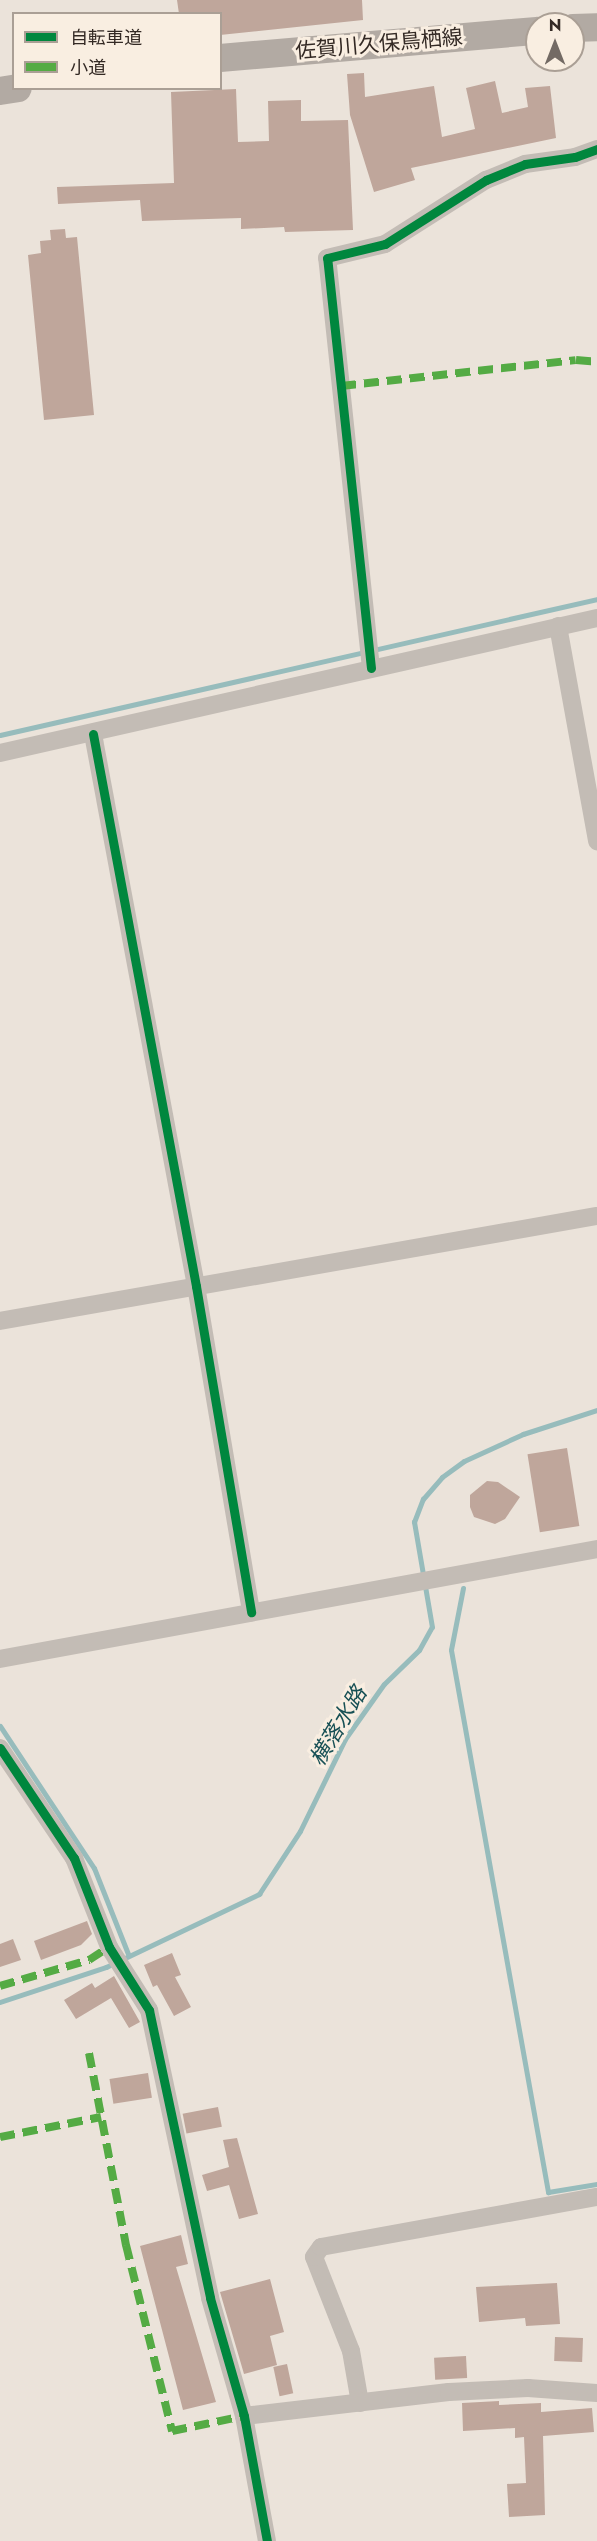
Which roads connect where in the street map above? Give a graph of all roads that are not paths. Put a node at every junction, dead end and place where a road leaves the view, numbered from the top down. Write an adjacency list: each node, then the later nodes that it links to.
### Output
1 (525, 32): 2 (main road, 佐賀川久保鳥栖線)
2 (222, 58)
3 (597, 149): 6 (street)
4 (597, 618): 5 (street)
5 (558, 626): 6 (street); 9 (street)
6 (372, 669): 7 (street)
7 (93, 734): 8 (street); 11 (street)
8 (0, 753)
9 (597, 842)
10 (597, 1216): 11 (street)
11 (196, 1286): 12 (street); 14 (street)
12 (0, 1321)
13 (597, 1549): 14 (street)
14 (251, 1612): 15 (street)
15 (0, 1659)
16 (0, 1748): 20 (street)
17 (597, 2197): 19 (street)
18 (597, 2393): 19 (street)
19 (360, 2403): 20 (street)
20 (244, 2416): 21 (street)
21 (267, 2541)

